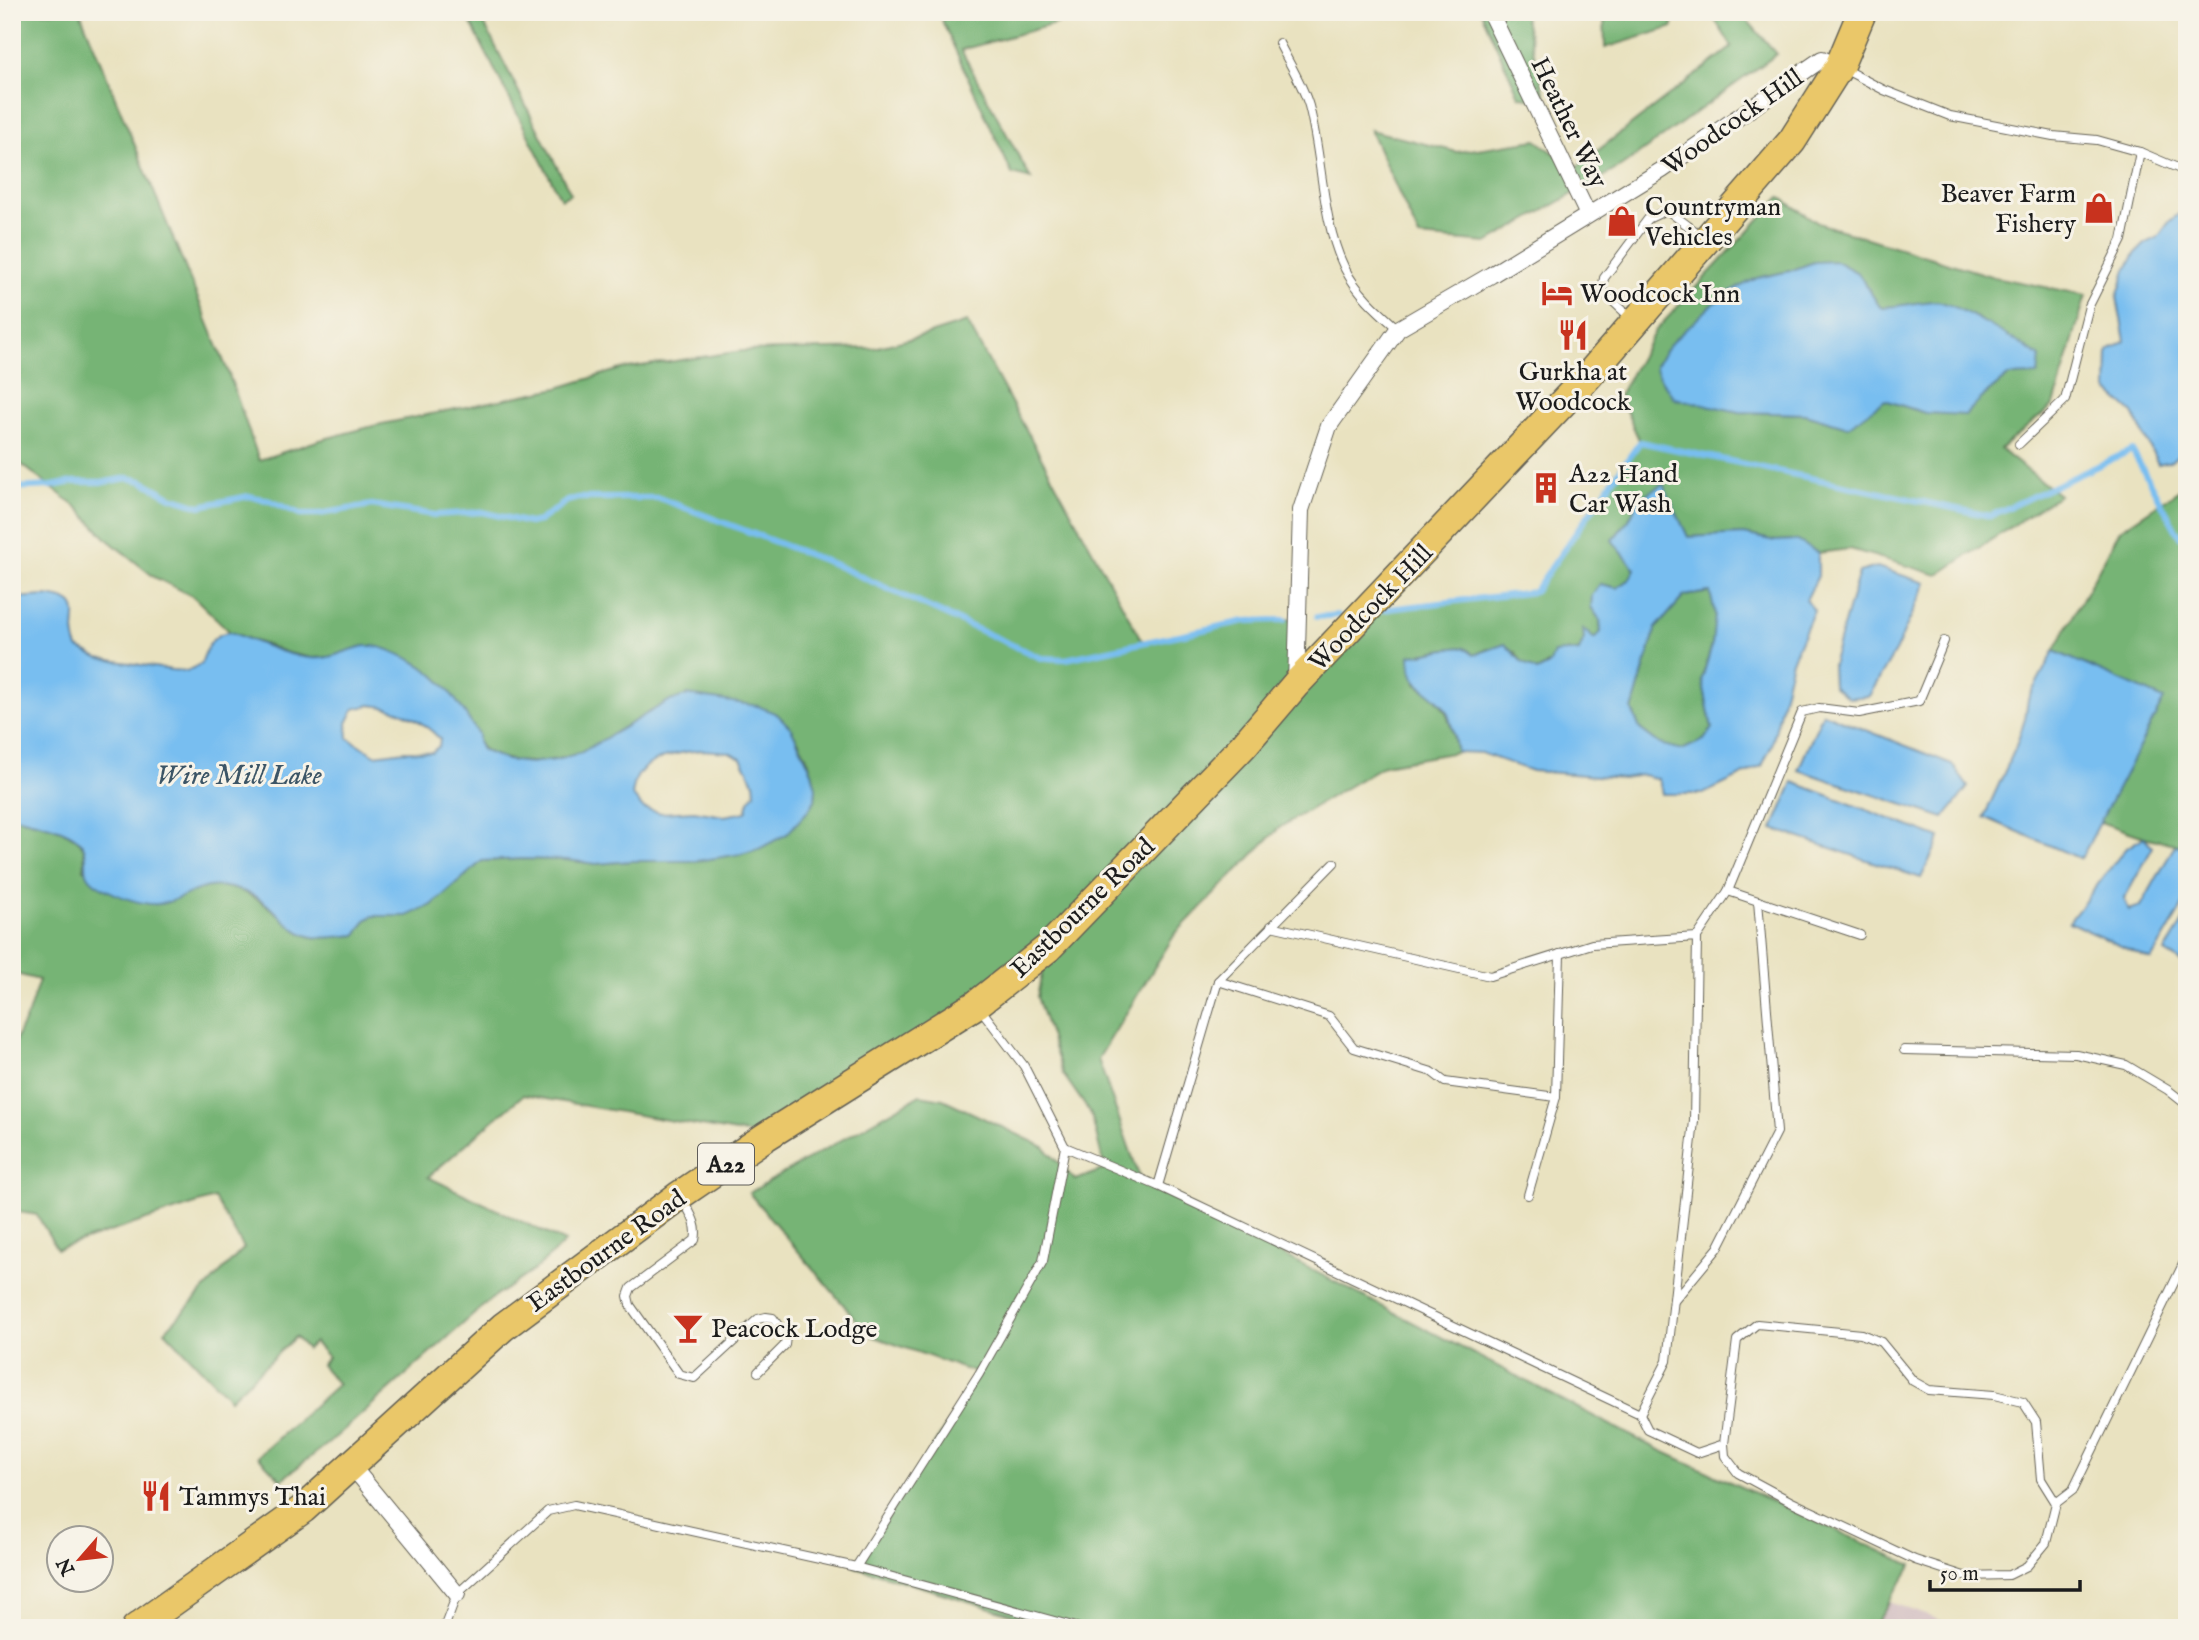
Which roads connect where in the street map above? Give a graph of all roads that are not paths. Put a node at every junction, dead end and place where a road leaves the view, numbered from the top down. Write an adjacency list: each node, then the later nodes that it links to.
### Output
1 (1490, 12): 7 (street, Heather Way)
2 (1862, 12): 4 (highway, Woodcock Hill / A22)
3 (1279, 43): 10 (lane)
4 (1839, 67): 5 (lane); 7 (street, Woodcock Hill); 8 (highway, Woodcock Hill / A22)
5 (2140, 152): 6 (lane); 11 (lane)
6 (2187, 172)
7 (1588, 215): 10 (street, Woodcock Hill)
8 (1706, 240): 9 (highway, Woodcock Hill / A22); 9 (lane)
9 (1634, 321): 13 (highway, Woodcock Hill / A22)
10 (1398, 329): 13 (street, Woodcock Hill)
11 (2019, 444)
12 (1944, 641): 15 (lane)
13 (1296, 684): 22 (highway, Eastbourne Road / A22)
14 (1334, 863): 17 (lane)
15 (1728, 891): 16 (lane); 19 (lane)
16 (1758, 901): 18 (lane); 31 (lane)
17 (1271, 926): 20 (lane); 21 (lane)
18 (1860, 935)
19 (1697, 937): 20 (lane); 31 (lane)
20 (1560, 954): 24 (lane)
21 (1218, 981): 24 (lane); 27 (lane)
22 (977, 1004): 26 (lane); 28 (highway, Eastbourne Road / A22)
23 (1904, 1050): 25 (lane)
24 (1556, 1097): 29 (lane)
25 (2187, 1105)
26 (1065, 1147): 27 (lane); 37 (lane)
27 (1158, 1186): 33 (lane)
28 (680, 1195): 32 (lane); 35 (highway, Eastbourne Road / A22)
29 (1528, 1195)
30 (2187, 1256): 36 (lane)
31 (1674, 1301): 33 (lane)
32 (758, 1372)
33 (1640, 1414): 34 (lane)
34 (1724, 1444): 36 (lane); 36 (lane)
35 (351, 1465): 38 (street); 39 (highway, Eastbourne Road / A22)
36 (2056, 1503)
37 (856, 1567): 38 (lane); 41 (lane)
38 (457, 1594): 40 (lane)
39 (136, 1628)
40 (444, 1628)
41 (1080, 1628)

